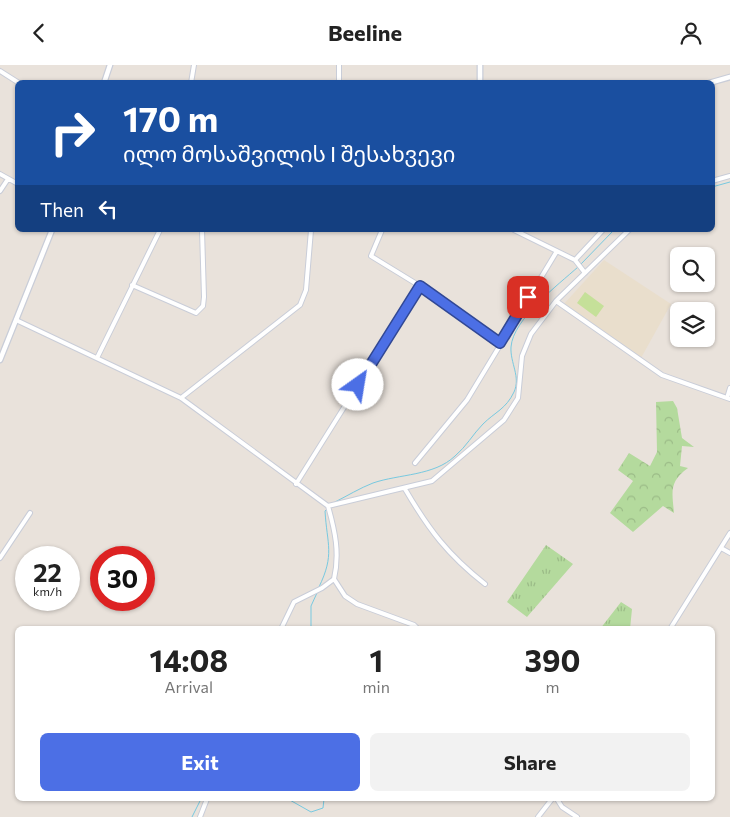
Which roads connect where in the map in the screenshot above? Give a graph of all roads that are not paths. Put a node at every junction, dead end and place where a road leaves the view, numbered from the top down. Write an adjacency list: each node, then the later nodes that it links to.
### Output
1 (110, 65): 8 (street)
2 (194, 65): 9 (street)
3 (339, 65): 10 (street)
4 (480, 65): 11 (street)
5 (0, 71): 7 (street)
6 (730, 77): 12 (street)
7 (15, 80)
8 (105, 80)
9 (192, 80)
10 (339, 80)
11 (480, 80)
12 (715, 81)
13 (0, 174): 15 (street)
14 (730, 176): 16 (street)
15 (8, 179): 17 (street); 18 (street)
16 (715, 180)
17 (15, 182)
18 (0, 191)
19 (51, 232): 33 (street)
20 (159, 232): 30 (street)
21 (202, 232): 30 (street)
22 (312, 232): 38 (street)
23 (381, 232): 31 (street)
24 (519, 232): 27 (street)
25 (601, 232): 28 (street)
26 (627, 232): 29 (street)
27 (557, 251): 28 (street); 34 (street)
28 (576, 261): 29 (street)
29 (585, 273): 32 (street)
30 (132, 285): 35 (street)
31 (420, 286): 34 (street); 41 (street)
32 (556, 301): 39 (street); 42 (street)
33 (16, 320): 35 (street); 36 (street)
34 (500, 343): 40 (street)
35 (97, 358): 38 (street)
36 (0, 360)
37 (730, 388): 39 (street)
38 (182, 398): 41 (street)
39 (728, 398)
40 (415, 463)
41 (296, 484): 43 (street)
42 (405, 489): 43 (street); 50 (street)
43 (328, 506): 49 (street)
44 (30, 513): 48 (street)
45 (730, 533): 46 (street)
46 (721, 548): 47 (street); 53 (street)
47 (730, 553)
48 (0, 559)
49 (334, 579): 51 (street); 52 (street)
50 (486, 585)
51 (282, 626)
52 (415, 626)
53 (672, 626)
54 (206, 801): 57 (street)
55 (550, 801): 58 (street)
56 (558, 801): 59 (street)
57 (200, 817)
58 (538, 817)
59 (577, 817)

